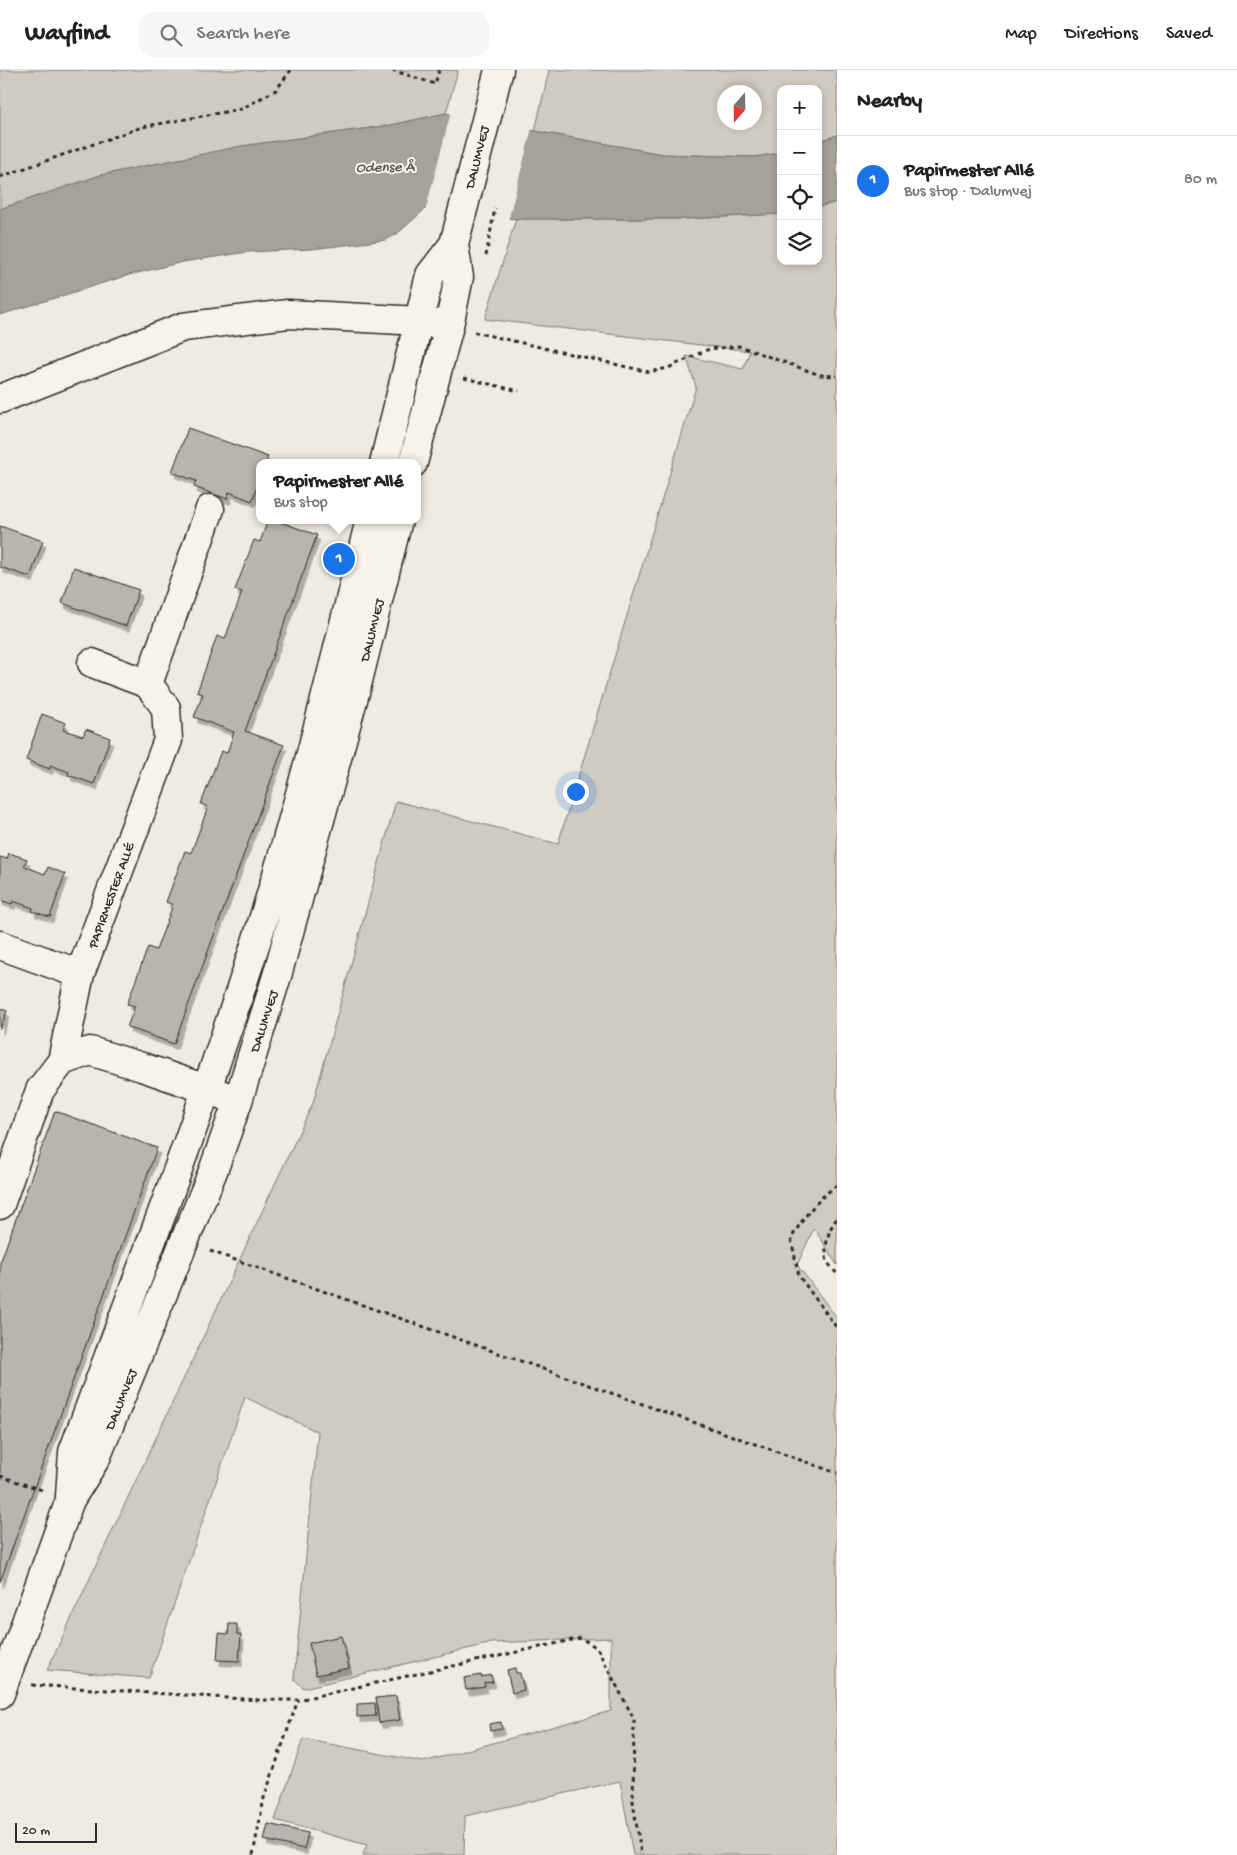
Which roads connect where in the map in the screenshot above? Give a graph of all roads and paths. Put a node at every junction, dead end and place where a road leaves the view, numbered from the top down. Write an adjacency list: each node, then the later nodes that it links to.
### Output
1 (291, 70): 5 (path)
2 (392, 70): 3 (path)
3 (439, 70)
4 (498, 73): 6 (street, DALUMVEJ)
5 (0, 176)
6 (454, 244): 7 (street, DALUMVEJ); 8 (street, DALUMVEJ)
7 (420, 322): 8 (street); 12 (street); 13 (street, DALUMVEJ)
8 (449, 326): 9 (street, DALUMVEJ); 10 (path)
9 (435, 372): 11 (path); 14 (street, DALUMVEJ)
10 (837, 376)
11 (519, 390)
12 (0, 399)
13 (385, 459)
14 (414, 459)
15 (210, 509): 19 (street)
16 (369, 524): 23 (street, DALUMVEJ)
17 (397, 524): 24 (street, DALUMVEJ)
18 (92, 663): 19 (street)
19 (148, 684): 21 (street, PAPIRMESTER ALLÉ)
20 (0, 946): 21 (street)
21 (80, 974): 22 (street, PAPIRMESTER ALLÉ)
22 (62, 1061): 23 (street); 26 (street, PAPIRMESTER ALLÉ)
23 (207, 1089): 24 (street); 33 (street, DALUMVEJ)
24 (238, 1101): 28 (street, DALUMVEJ)
25 (837, 1185): 30 (path)
26 (0, 1205)
27 (837, 1219): 29 (path)
28 (184, 1241): 31 (path); 33 (street, DALUMVEJ)
29 (837, 1274)
30 (837, 1328)
31 (837, 1473)
32 (0, 1476): 33 (path)
33 (70, 1500): 34 (street, DALUMVEJ)
34 (2, 1689): 35 (path)
35 (298, 1700): 36 (path); 37 (path)
36 (253, 1855)
37 (641, 1855)

